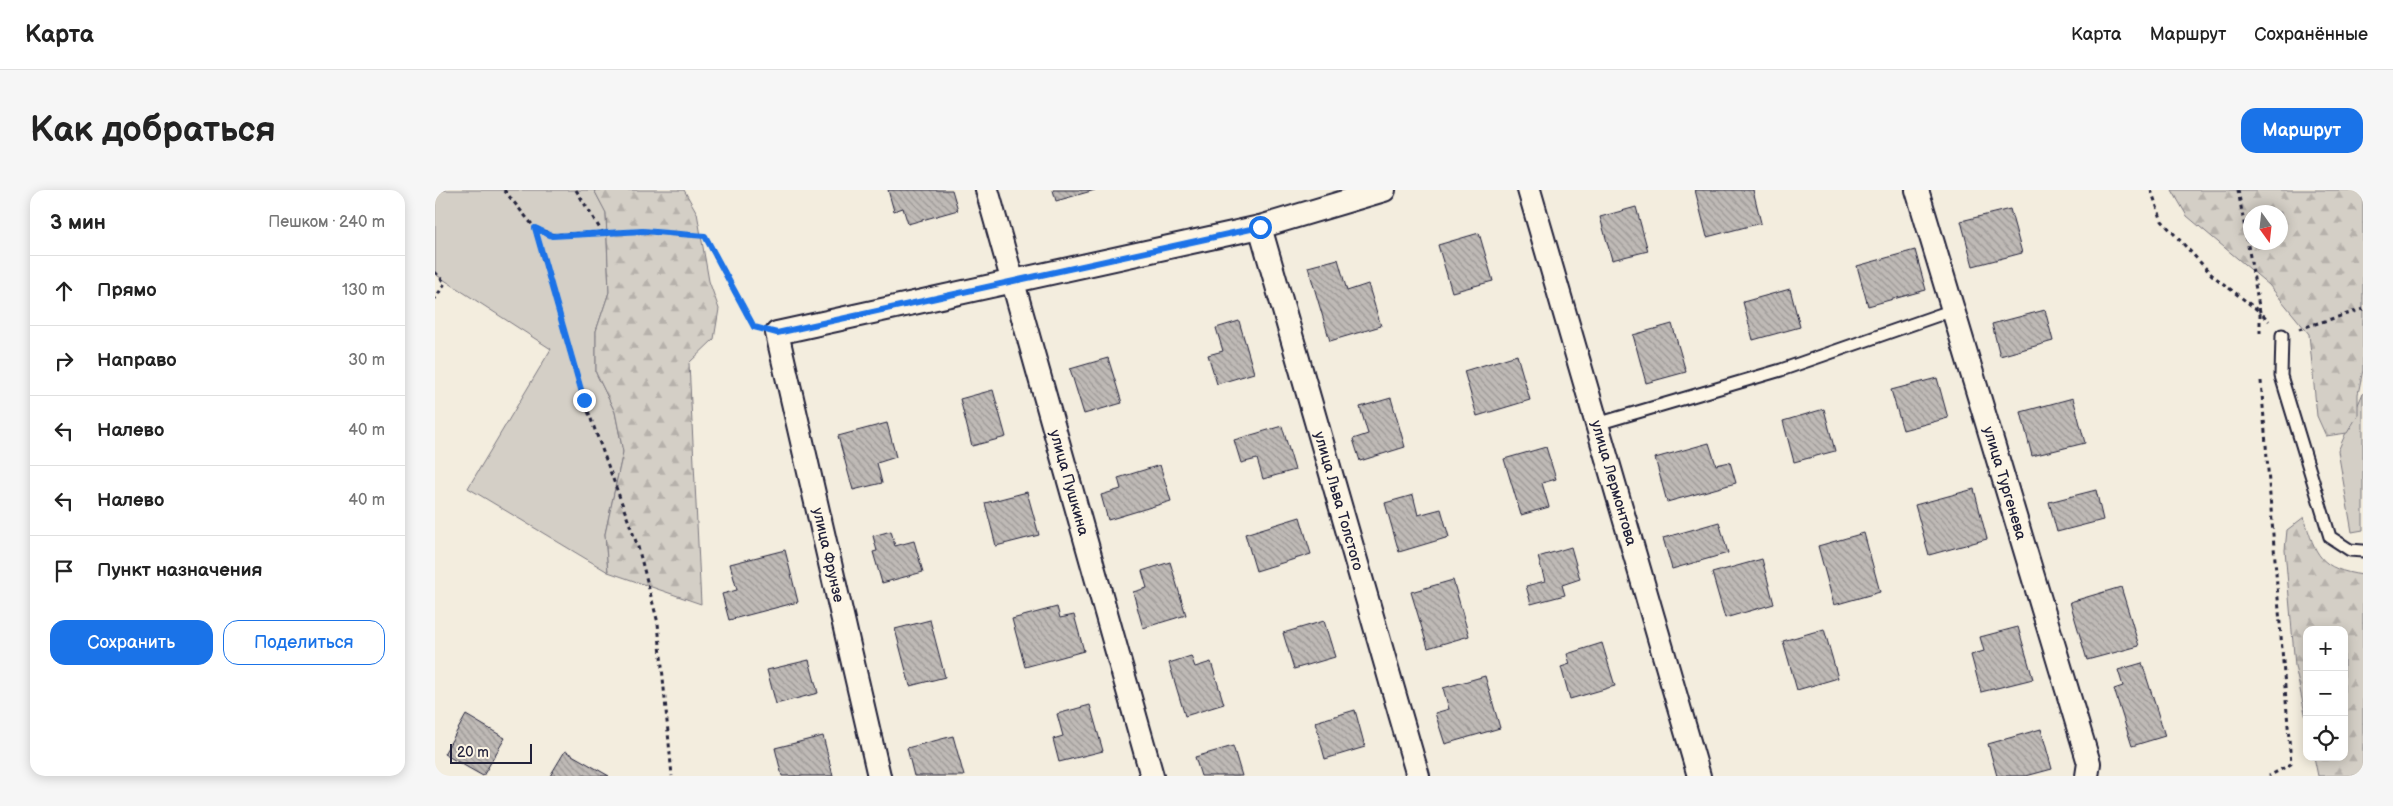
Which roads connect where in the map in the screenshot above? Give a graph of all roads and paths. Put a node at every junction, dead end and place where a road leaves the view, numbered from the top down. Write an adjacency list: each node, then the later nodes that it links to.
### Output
1 (503, 190): 10 (path)
2 (577, 190): 11 (path)
3 (987, 190): 13 (street, улица Пушкина)
4 (1384, 190): 9 (street)
5 (1529, 190): 22 (street, улица Лермонтова)
6 (1917, 190): 16 (street, улица Тургенева)
7 (2151, 190): 17 (path)
8 (2238, 190): 17 (path)
9 (1260, 227): 13 (street); 27 (street, улица Льва Толстого)
10 (535, 228): 11 (path); 24 (path)
11 (602, 232): 18 (path)
12 (435, 272): 14 (path)
13 (1013, 282): 18 (street); 26 (street, улица Пушкина)
14 (435, 299)
15 (2363, 309): 19 (path)
16 (1953, 310): 22 (lane); 29 (street, улица Тургенева)
17 (2260, 312): 19 (path); 20 (path)
18 (777, 333): 25 (street, улица Фрунзе)
19 (2282, 334): 23 (lane)
20 (2260, 340)
21 (2261, 376): 30 (path)
22 (1597, 424): 28 (street, улица Лермонтова)
23 (2363, 551)
24 (672, 776)
25 (879, 776)
26 (1152, 776)
27 (1418, 776)
28 (1699, 776)
29 (2087, 776)
30 (2269, 776)

